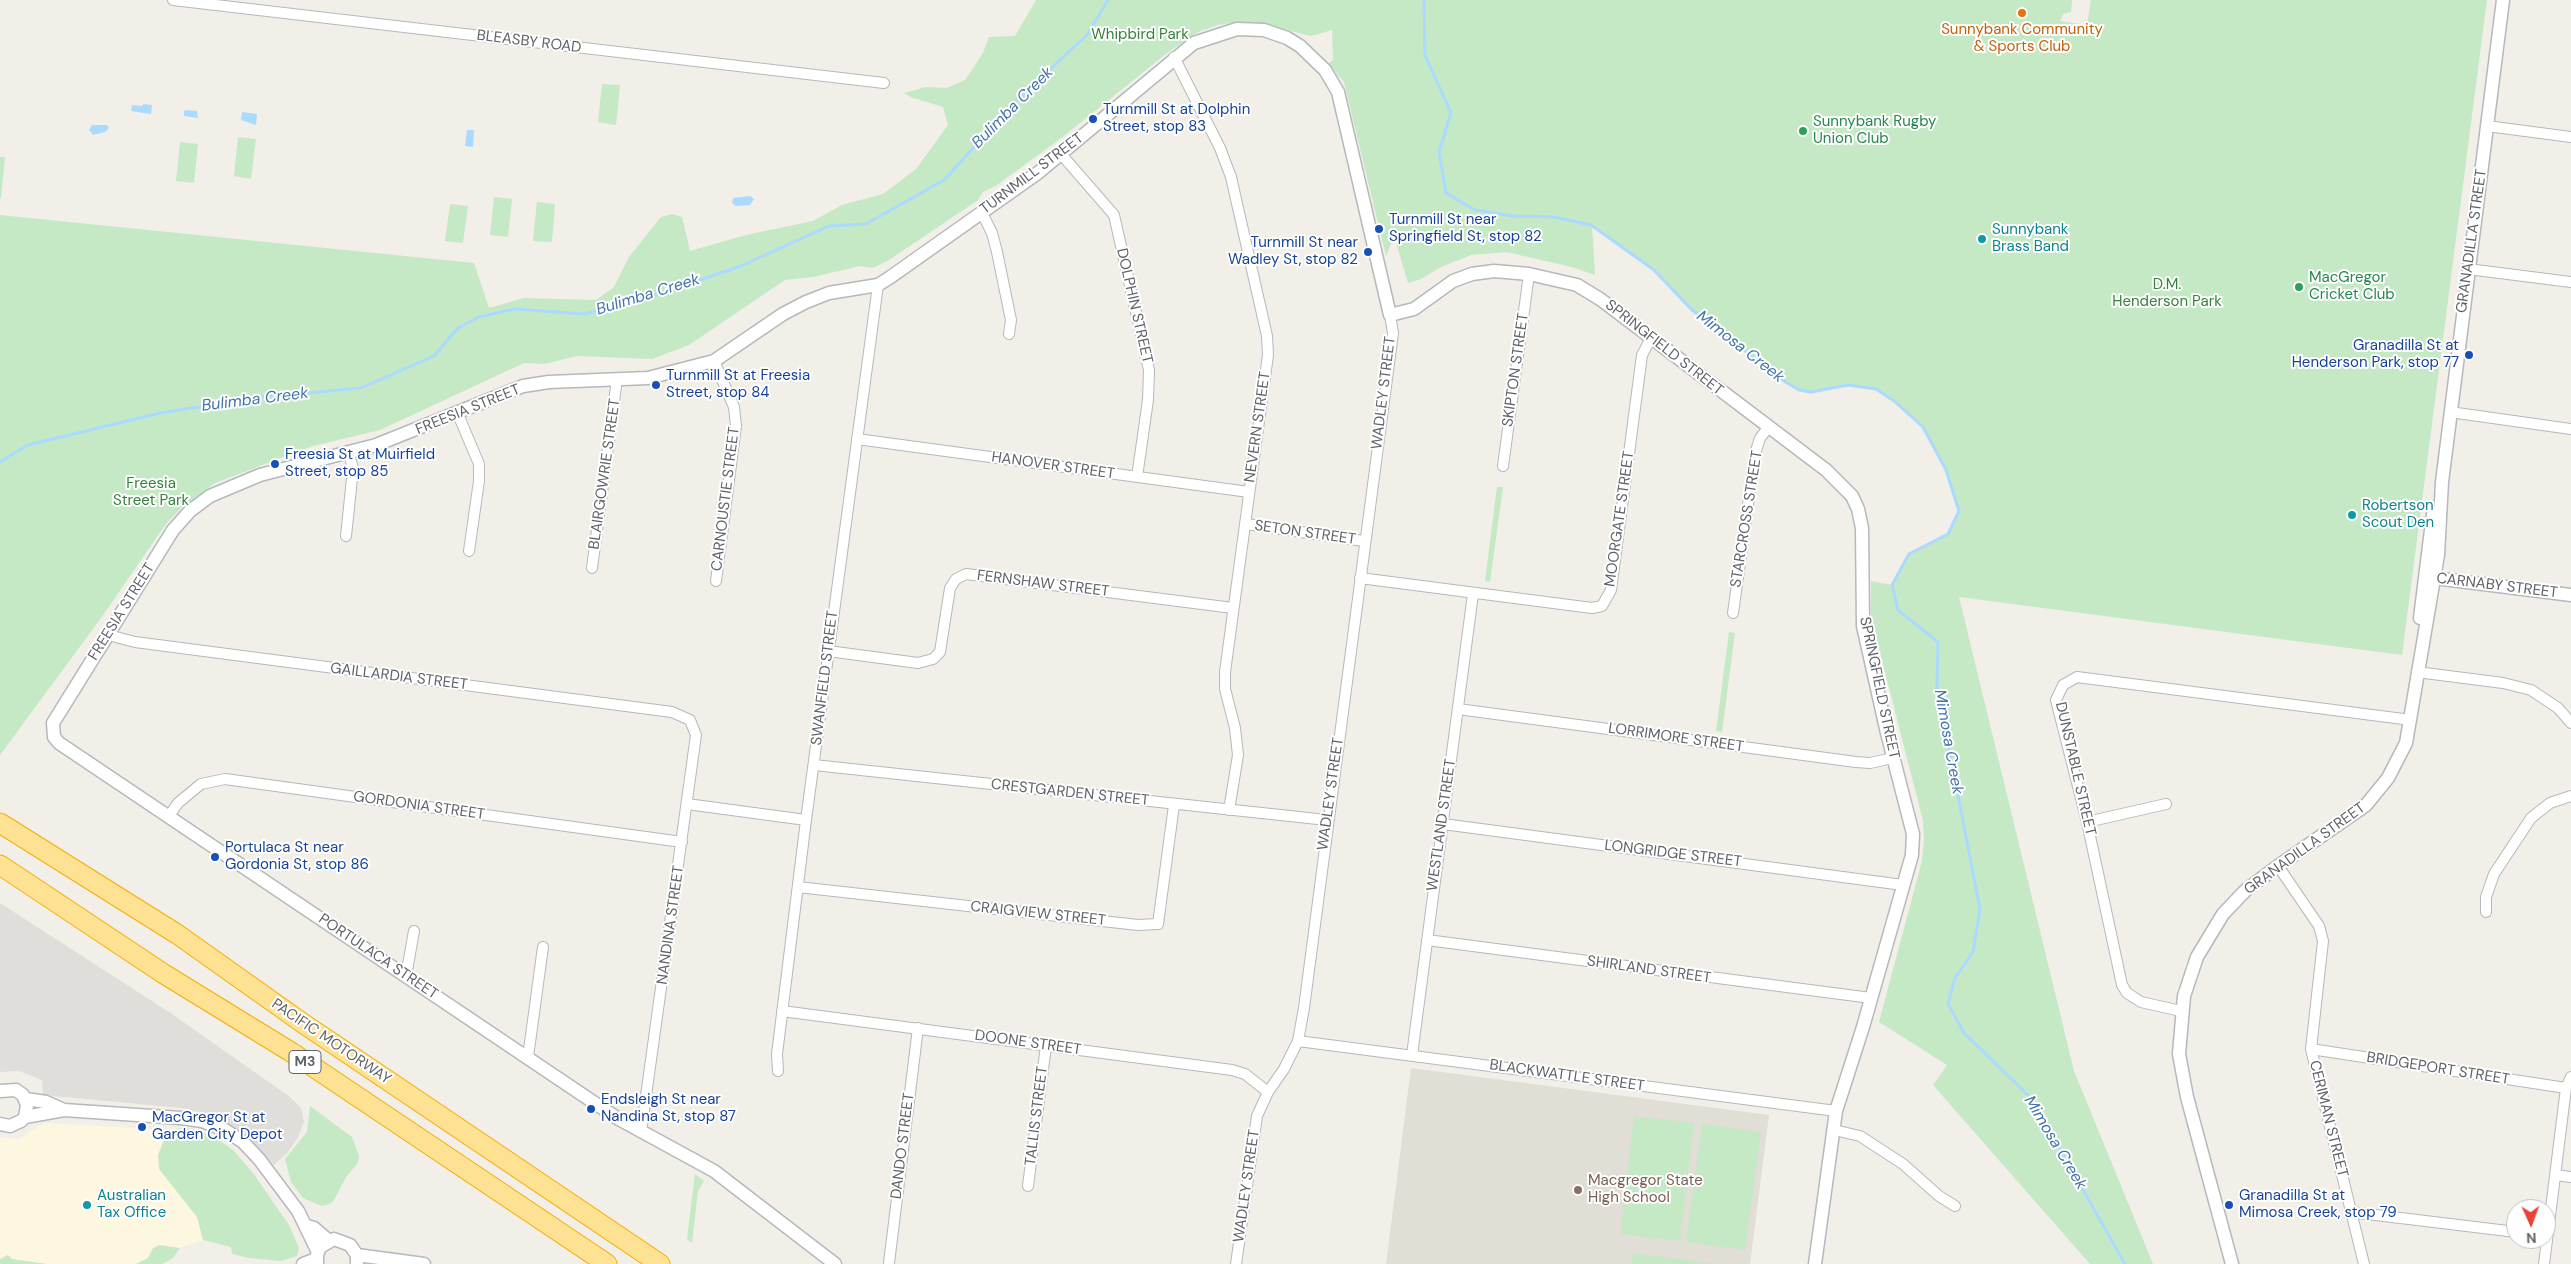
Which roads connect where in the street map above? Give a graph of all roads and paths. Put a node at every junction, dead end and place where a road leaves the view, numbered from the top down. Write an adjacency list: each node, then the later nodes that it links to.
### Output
1 (173, 0): 4 (street, BLEASBY ROAD)
2 (2503, 0): 5 (street, GRANADILLA STREET)
3 (1174, 58): 7 (street, TURNMILL STREET); 13 (street, TURNMILL STREET); 26 (street, NEVERN STREET)
4 (884, 83)
5 (2487, 126): 6 (street); 9 (street, GRANADILLA STREET)
6 (2571, 137)
7 (1061, 154): 8 (street, TURNMILL STREET); 25 (street, DOLPHIN STREET)
8 (982, 213): 12 (street, TURNMILL STREET); 14 (street)
9 (2468, 270): 11 (street); 19 (street, GRANADILLA STREET)
10 (1529, 274): 13 (street, SPRINGFIELD STREET); 15 (street, SPRINGFIELD STREET); 24 (street, SKIPTON STREET)
11 (2571, 282)
12 (878, 285): 16 (street, FREESIA STREET); 22 (street, SWANFIELD STREET)
13 (1390, 315): 29 (street, WADLEY STREET)
14 (1009, 334)
15 (1651, 338): 20 (street, SPRINGFIELD STREET); 35 (street, MOORGATE STREET)
16 (714, 361): 17 (street, FREESIA STREET); 34 (street, CARNOUSTIE STREET)
17 (617, 379): 18 (street, FREESIA STREET); 31 (street, BLAIRGOWRIE STREET)
18 (457, 412): 23 (street, FREESIA STREET); 30 (street)
19 (2450, 412): 21 (street); 32 (street, GRANADILLA STREET)
20 (1768, 428): 38 (street, STARCROSS STREET); 47 (street, SPRINGFIELD STREET)
21 (2571, 428)
22 (857, 440): 25 (street, HANOVER STREET); 40 (street, SWANFIELD STREET)
23 (349, 453): 28 (street); 39 (street, FREESIA STREET)
24 (1503, 466)
25 (1137, 478): 26 (street, HANOVER STREET)
26 (1249, 492): 27 (street, NEVERN STREET)
27 (1246, 524): 29 (street, SETON STREET); 37 (street, NEVERN STREET)
28 (346, 536)
29 (1364, 541): 33 (street, WADLEY STREET)
30 (469, 551)
31 (592, 568)
32 (2429, 577): 36 (street, CARNABY STREET); 41 (street, GRANADILLA STREET)
33 (1360, 578): 35 (street, MOORGATE STREET); 56 (street, WADLEY STREET)
34 (716, 580)
35 (1473, 594): 42 (street, WESTLAND STREET)
36 (2571, 595)
37 (1233, 608): 40 (street, FERNSHAW STREET); 53 (street, NEVERN STREET)
38 (1733, 612)
39 (108, 635): 43 (street, GAILLARDIA STREET); 46 (street, FREESIA STREET)
40 (828, 651): 48 (street, SWANFIELD STREET)
41 (2418, 667): 44 (street, GRANADILLA STREET); 45 (street)
42 (1458, 709): 47 (street, LORRIMORE STREET); 59 (street, WESTLAND STREET)
43 (690, 720): 50 (street, NANDINA STREET)
44 (2411, 720): 57 (street, DUNSTABLE STREET); 62 (street, GRANADILLA STREET)
45 (2571, 723)
46 (52, 730): 54 (street, PORTULACA STREET)
47 (1893, 758): 63 (street, SPRINGFIELD STREET)
48 (814, 765): 52 (street, CRESTGARDEN STREET); 55 (street, SWANFIELD STREET)
49 (2571, 796): 65 (street)
50 (687, 804): 55 (street); 60 (street, NANDINA STREET)
51 (2166, 804): 57 (street)
52 (1174, 805): 53 (street, CRESTGARDEN STREET); 64 (street, CRAIGVIEW STREET)
53 (1229, 810): 56 (street, CRESTGARDEN STREET)
54 (169, 816): 60 (street, GORDONIA STREET); 69 (street, PORTULACA STREET)
55 (806, 820): 64 (street, SWANFIELD STREET)
56 (1327, 820): 74 (street, WADLEY STREET)
57 (2087, 822): 72 (street, DUNSTABLE STREET)
58 (0, 823): 108 (highway, PACIFIC MOTORWAY / M3)
59 (1443, 824): 63 (street, LONGRIDGE STREET); 67 (street, WESTLAND STREET)
60 (682, 842): 90 (street, NANDINA STREET)
61 (0, 864): 107 (highway, PACIFIC MOTORWAY / M3)
62 (2278, 866): 72 (street, GRANADILLA STREET); 76 (street, CERIMAN STREET)
63 (1903, 885): 70 (street, SPRINGFIELD STREET)
64 (798, 887): 71 (street, SWANFIELD STREET)
65 (2486, 912)
66 (414, 931): 69 (street)
67 (1427, 940): 70 (street, SHIRLAND STREET); 77 (street, WESTLAND STREET)
68 (543, 947): 78 (street)
69 (406, 976): 78 (street, PORTULACA STREET)
70 (1871, 998): 86 (street, SPRINGFIELD STREET)
71 (782, 1011): 73 (street, DOONE STREET); 79 (street, SWANFIELD STREET)
72 (2181, 1011): 112 (street, GRANADILLA STREET)
73 (918, 1028): 75 (street, DOONE STREET); 103 (street, DANDO STREET)
74 (1298, 1041): 77 (street, BLACKWATTLE STREET); 83 (street, WADLEY STREET)
75 (1046, 1046): 83 (street, DOONE STREET); 93 (street, TALLIS STREET)
76 (2311, 1049): 81 (street, BRIDGEPORT STREET); 96 (street, CERIMAN STREET)
77 (1412, 1055): 86 (street, BLACKWATTLE STREET)
78 (528, 1057): 90 (street, PORTULACA STREET)
79 (778, 1071)
80 (2571, 1077): 81 (street)
81 (2566, 1088): 91 (street)
82 (0, 1091): 84 (street)
83 (1268, 1092): 110 (street, WADLEY STREET)
84 (26, 1099): 85 (street); 87 (street)
85 (64, 1110): 87 (street); 97 (street)
86 (1836, 1111): 89 (street, SPRINGFIELD STREET)
87 (25, 1116): 88 (street)
88 (0, 1124)
89 (1834, 1130): 95 (street); 111 (street, SPRINGFIELD STREET)
90 (641, 1132): 109 (street, PORTULACA STREET)
91 (2556, 1175): 92 (street); 94 (street)
92 (2571, 1177)
93 (1028, 1186)
94 (2552, 1199)
95 (1955, 1206)
96 (2351, 1212): 98 (street); 113 (street, CERIMAN STREET)
97 (307, 1226): 99 (street); 101 (street)
98 (2506, 1231)
99 (329, 1241): 101 (street); 102 (street)
100 (2546, 1249): 114 (street)
101 (317, 1258): 104 (street)
102 (357, 1260): 105 (street)
103 (889, 1263)
104 (303, 1264)
105 (403, 1264): 106 (street)
106 (424, 1264)
107 (607, 1264)
108 (660, 1264)
109 (835, 1264)
110 (1236, 1264)
111 (1815, 1264)
112 (2232, 1264)
113 (2364, 1264)
114 (2544, 1264)

